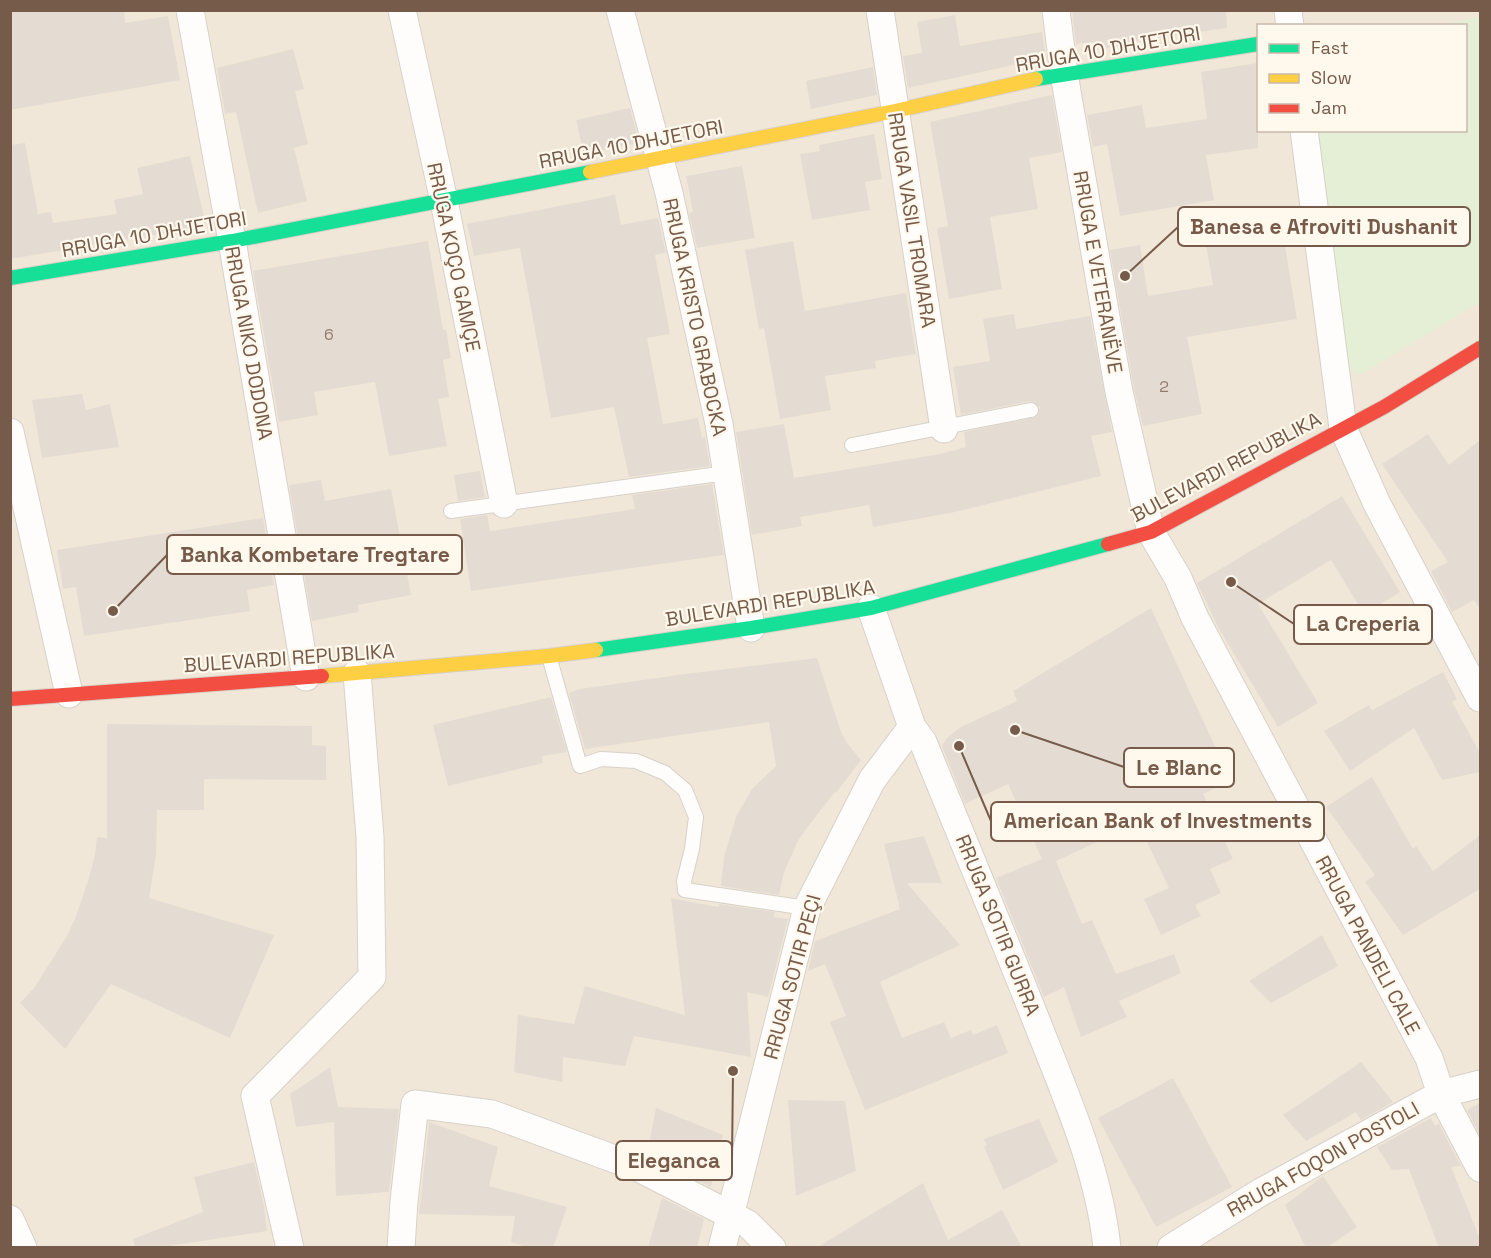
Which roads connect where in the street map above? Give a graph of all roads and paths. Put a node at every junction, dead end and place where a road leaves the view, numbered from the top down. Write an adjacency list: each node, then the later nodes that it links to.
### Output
1 (190, 10): 12 (street, RRUGA NIKO DODONA)
2 (402, 10): 11 (street, RRUGA KOÇO GAMÇE)
3 (620, 10): 10 (street, RRUGA KRISTO GRABOCKA)
4 (880, 10): 8 (street, RRUGA VASIL TROMARA)
5 (1056, 10): 7 (street, RRUGA E VETERANËVE)
6 (1257, 44): 7 (street, RRUGA 10 DHJETORI)
7 (1064, 74): 8 (street, RRUGA 10 DHJETORI); 23 (street, RRUGA E VETERANËVE)
8 (895, 111): 10 (street, RRUGA 10 DHJETORI); 17 (street, RRUGA VASIL TROMARA)
9 (1304, 132): 16 (street)
10 (659, 158): 11 (street, RRUGA 10 DHJETORI); 20 (street, RRUGA KRISTO GRABOCKA)
11 (444, 201): 12 (street, RRUGA 10 DHJETORI); 21 (street, RRUGA KOÇO GAMÇE)
12 (232, 241): 13 (street, RRUGA 10 DHJETORI); 28 (street, RRUGA NIKO DODONA)
13 (10, 278)
14 (1480, 348): 16 (street, BULEVARDI REPUBLIKA)
15 (1031, 410): 17 (lane)
16 (1343, 428): 23 (street, BULEVARDI REPUBLIKA); 30 (street)
17 (944, 429): 19 (lane)
18 (10, 432): 29 (street)
19 (852, 445)
20 (726, 473): 21 (lane); 25 (street, RRUGA KRISTO GRABOCKA)
21 (504, 504): 22 (lane)
22 (451, 511)
23 (1151, 532): 24 (street, BULEVARDI REPUBLIKA); 35 (street, RRUGA PANDELI CALE)
24 (871, 608): 25 (street, BULEVARDI REPUBLIKA); 32 (street, RRUGA SOTIR GURRA)
25 (751, 628): 26 (street, BULEVARDI REPUBLIKA)
26 (549, 656): 27 (street, BULEVARDI REPUBLIKA); 33 (lane)
27 (357, 673): 28 (street, BULEVARDI REPUBLIKA); 40 (street)
28 (306, 677): 29 (street, BULEVARDI REPUBLIKA)
29 (69, 694): 31 (street, BULEVARDI REPUBLIKA)
30 (1480, 698)
31 (10, 699)
32 (912, 727): 33 (street, RRUGA SOTIR PEÇI); 44 (street, RRUGA SOTIR GURRA)
33 (807, 908): 37 (street, RRUGA SOTIR PEÇI)
34 (1480, 1084): 35 (street, RRUGA FOQON POSTOLI)
35 (1441, 1094): 36 (street, RRUGA PANDELI CALE); 45 (street, RRUGA FOQON POSTOLI)
36 (1480, 1168)
37 (731, 1214): 41 (street); 42 (street, RRUGA SOTIR PEÇI); 43 (street)
38 (10, 1220): 39 (street)
39 (23, 1248)
40 (290, 1248)
41 (401, 1248)
42 (722, 1248)
43 (772, 1248)
44 (1107, 1248)
45 (1172, 1248)

